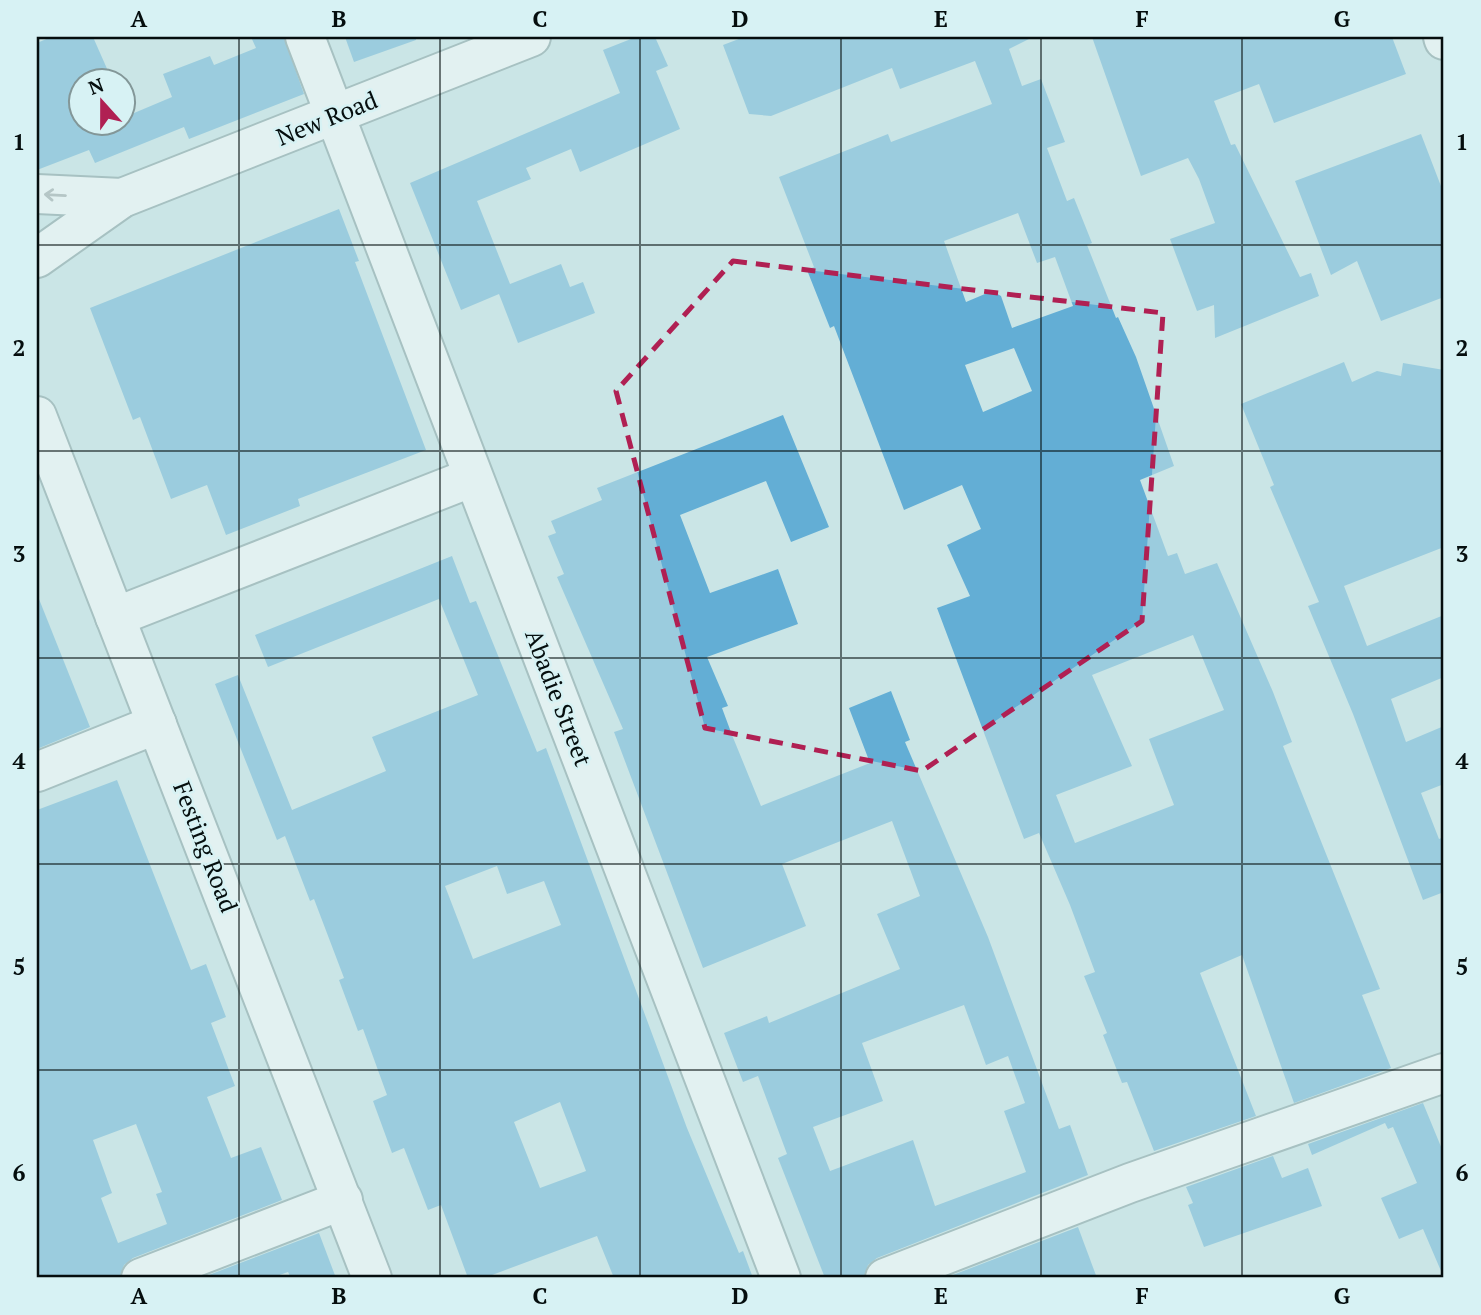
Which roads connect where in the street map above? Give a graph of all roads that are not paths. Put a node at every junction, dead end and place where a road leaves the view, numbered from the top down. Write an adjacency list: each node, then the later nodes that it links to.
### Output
1 (305, 37): 3 (street, Abadie Street)
2 (531, 37): 3 (street, New Road)
3 (335, 117): 5 (street, New Road); 8 (street, Abadie Street)
4 (37, 194): 5 (street, New Road, one-way to 4)
5 (122, 198): 6 (street, New Road)
6 (37, 258)
7 (37, 416): 9 (street, Festing Road)
8 (473, 477): 9 (street); 16 (street, Abadie Street)
9 (115, 617): 10 (street, Festing Road)
10 (157, 724): 11 (street); 13 (street, Festing Road)
11 (37, 772)
12 (1444, 1073): 17 (street)
13 (343, 1200): 14 (street); 15 (street, Festing Road)
14 (141, 1278)
15 (372, 1278)
16 (782, 1278)
17 (885, 1278)

